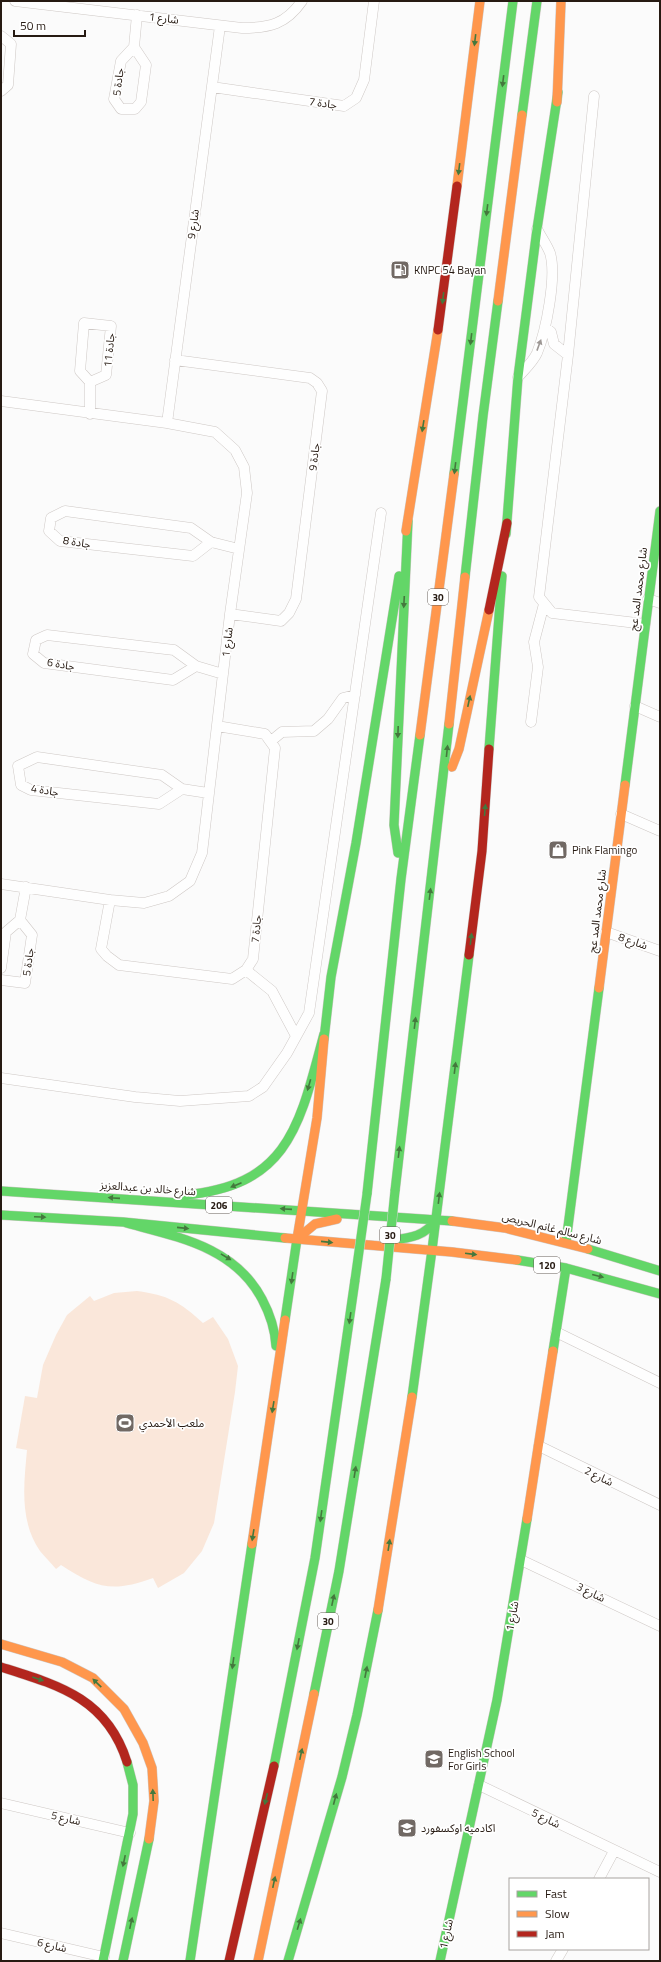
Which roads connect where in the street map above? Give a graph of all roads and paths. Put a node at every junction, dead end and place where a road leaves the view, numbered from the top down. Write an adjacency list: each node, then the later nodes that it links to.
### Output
1 (15, 1): 9 (street, شارع 1)
2 (302, 1): 10 (street, شارع 1)
3 (374, 1): 13 (street, جادة 7)
4 (480, 1): 28 (main road, one-way to 28)
5 (513, 1): 50 (main road, 30, one-way to 50)
6 (537, 1): 46 (main road, 30, one-way to 6)
7 (561, 1): 16 (main road)
8 (569, 1): 16 (main road)
9 (137, 15): 10 (street, شارع 1); 12 (street)
10 (220, 26): 13 (street, شارع 9)
11 (1, 36): 14 (street)
12 (134, 47): 12 (street, جادة 5)
13 (212, 87): 20 (street, شارع 9)
14 (1, 91)
15 (594, 96): 19 (street)
16 (557, 102): 17 (main road)
17 (537, 229): 18 (street); 21 (main road)
18 (546, 328): 19 (street); 21 (street, one-way to 18)
19 (568, 355): 33 (street)
20 (175, 360): 25 (street, شارع 9); 35 (street, جادة 9)
21 (518, 378): 29 (main road)
22 (90, 382): 22 (street, جادة 11); 24 (street)
23 (1, 401): 24 (street, شارع 1)
24 (90, 414): 25 (street, شارع 1)
25 (167, 423): 31 (street, شارع 1)
26 (660, 511): 32 (main road, شارع محمد المد عج)
27 (380, 513): 39 (street)
28 (408, 521): 50 (main road, one-way to 50); 60 (main road)
29 (506, 524): 46 (main road, one-way to 29); 68 (main road, one-way to 29)
30 (210, 542): 30 (street, جادة 8); 31 (street, جادة 8)
31 (239, 549): 35 (street, شارع 1)
32 (648, 598): 34 (street); 36 (main road, شارع محمد المد عج)
33 (544, 604): 36 (street); 42 (street)
34 (660, 604)
35 (230, 614): 38 (street, شارع 1)
36 (645, 624): 40 (main road, شارع محمد المد عج)
37 (196, 666): 37 (street, جادة 6); 38 (street, جادة 6)
38 (223, 674): 43 (street, شارع 1)
39 (355, 695): 44 (street); 61 (street)
40 (635, 706): 41 (street); 48 (main road, شارع محمد المد عج)
41 (660, 717)
42 (531, 722)
43 (217, 726): 44 (street); 47 (street, شارع 1)
44 (271, 741): 58 (street, جادة 7)
45 (182, 789): 45 (street, جادة 4); 47 (street, جادة 4)
46 (442, 792): 98 (main road, 30, one-way to 46, bridge)
47 (208, 793): 53 (street, شارع 1)
48 (621, 814): 49 (street); 55 (main road, شارع محمد المد عج)
49 (660, 832)
50 (401, 879): 97 (main road, 30, one-way to 97, bridge)
51 (1, 884): 52 (street, شارع 1)
52 (26, 887): 53 (street, شارع 1); 54 (street)
53 (110, 900): 58 (street)
54 (20, 920): 57 (street); 59 (street, جادة 5)
55 (606, 932): 56 (street, شارع 8); 71 (main road, شارع محمد المد عج)
56 (660, 951)
57 (1, 968)
58 (246, 970): 61 (street)
59 (1, 980)
60 (324, 1034): 64 (main road, one-way to 64); 65 (main road)
61 (296, 1036): 62 (street)
62 (1, 1078)
63 (1, 1191): 64 (main road, شارع خالد بن عبدالعزيز / 206, one-way to 63)
64 (130, 1199): 65 (main road, شارع خالد بن عبدالعزيز / 206, one-way to 64)
65 (302, 1211): 67 (main road, شارع خالد بن عبدالعزيز / 206); 70 (main road)
66 (1, 1215): 69 (main road, one-way to 69)
67 (402, 1217): 68 (main road, شارع خالد بن عبدالعزيز / 206); 70 (main road)
68 (437, 1219): 71 (main road, شارع سالم غانم الحريص / 120); 72 (main road); 73 (main road)
69 (123, 1222): 70 (main road, one-way to 70); 78 (main road, one-way to 78)
70 (297, 1239): 72 (main road, one-way to 72); 78 (main road, one-way to 78)
71 (566, 1242): 75 (main road, شارع سالم غانم الحريص / 120)
72 (351, 1245): 73 (main road)
73 (432, 1250): 74 (main road, 120, one-way to 74); 99 (main road, one-way to 73)
74 (566, 1268): 76 (main road, 120, one-way to 76); 77 (main road, شارع 1)
75 (660, 1271)
76 (660, 1294)
77 (556, 1332): 79 (street); 80 (main road, شارع 1)
78 (278, 1377): 96 (main road, one-way to 96)
79 (660, 1383)
80 (539, 1446): 81 (street, شارع 2); 82 (main road, شارع 1)
81 (660, 1505)
82 (521, 1560): 83 (street, شارع 3); 86 (main road, شارع 1)
83 (660, 1626)
84 (1, 1644): 95 (main road, one-way to 84)
85 (1, 1667): 88 (main road, one-way to 88)
86 (479, 1785): 89 (street, شارع 5); 100 (main road, شارع 1)
87 (1, 1803): 88 (street, شارع 5)
88 (130, 1833): 94 (main road, one-way to 94)
89 (614, 1851): 90 (street, شارع 5); 91 (street)
90 (660, 1872)
91 (600, 1878)
92 (1, 1933): 94 (street, شارع 6)
93 (562, 1950): 101 (street)
94 (103, 1959)
95 (123, 1961)
96 (190, 1961)
97 (229, 1961)
98 (258, 1961)
99 (288, 1961)
100 (440, 1961)
101 (556, 1961)

